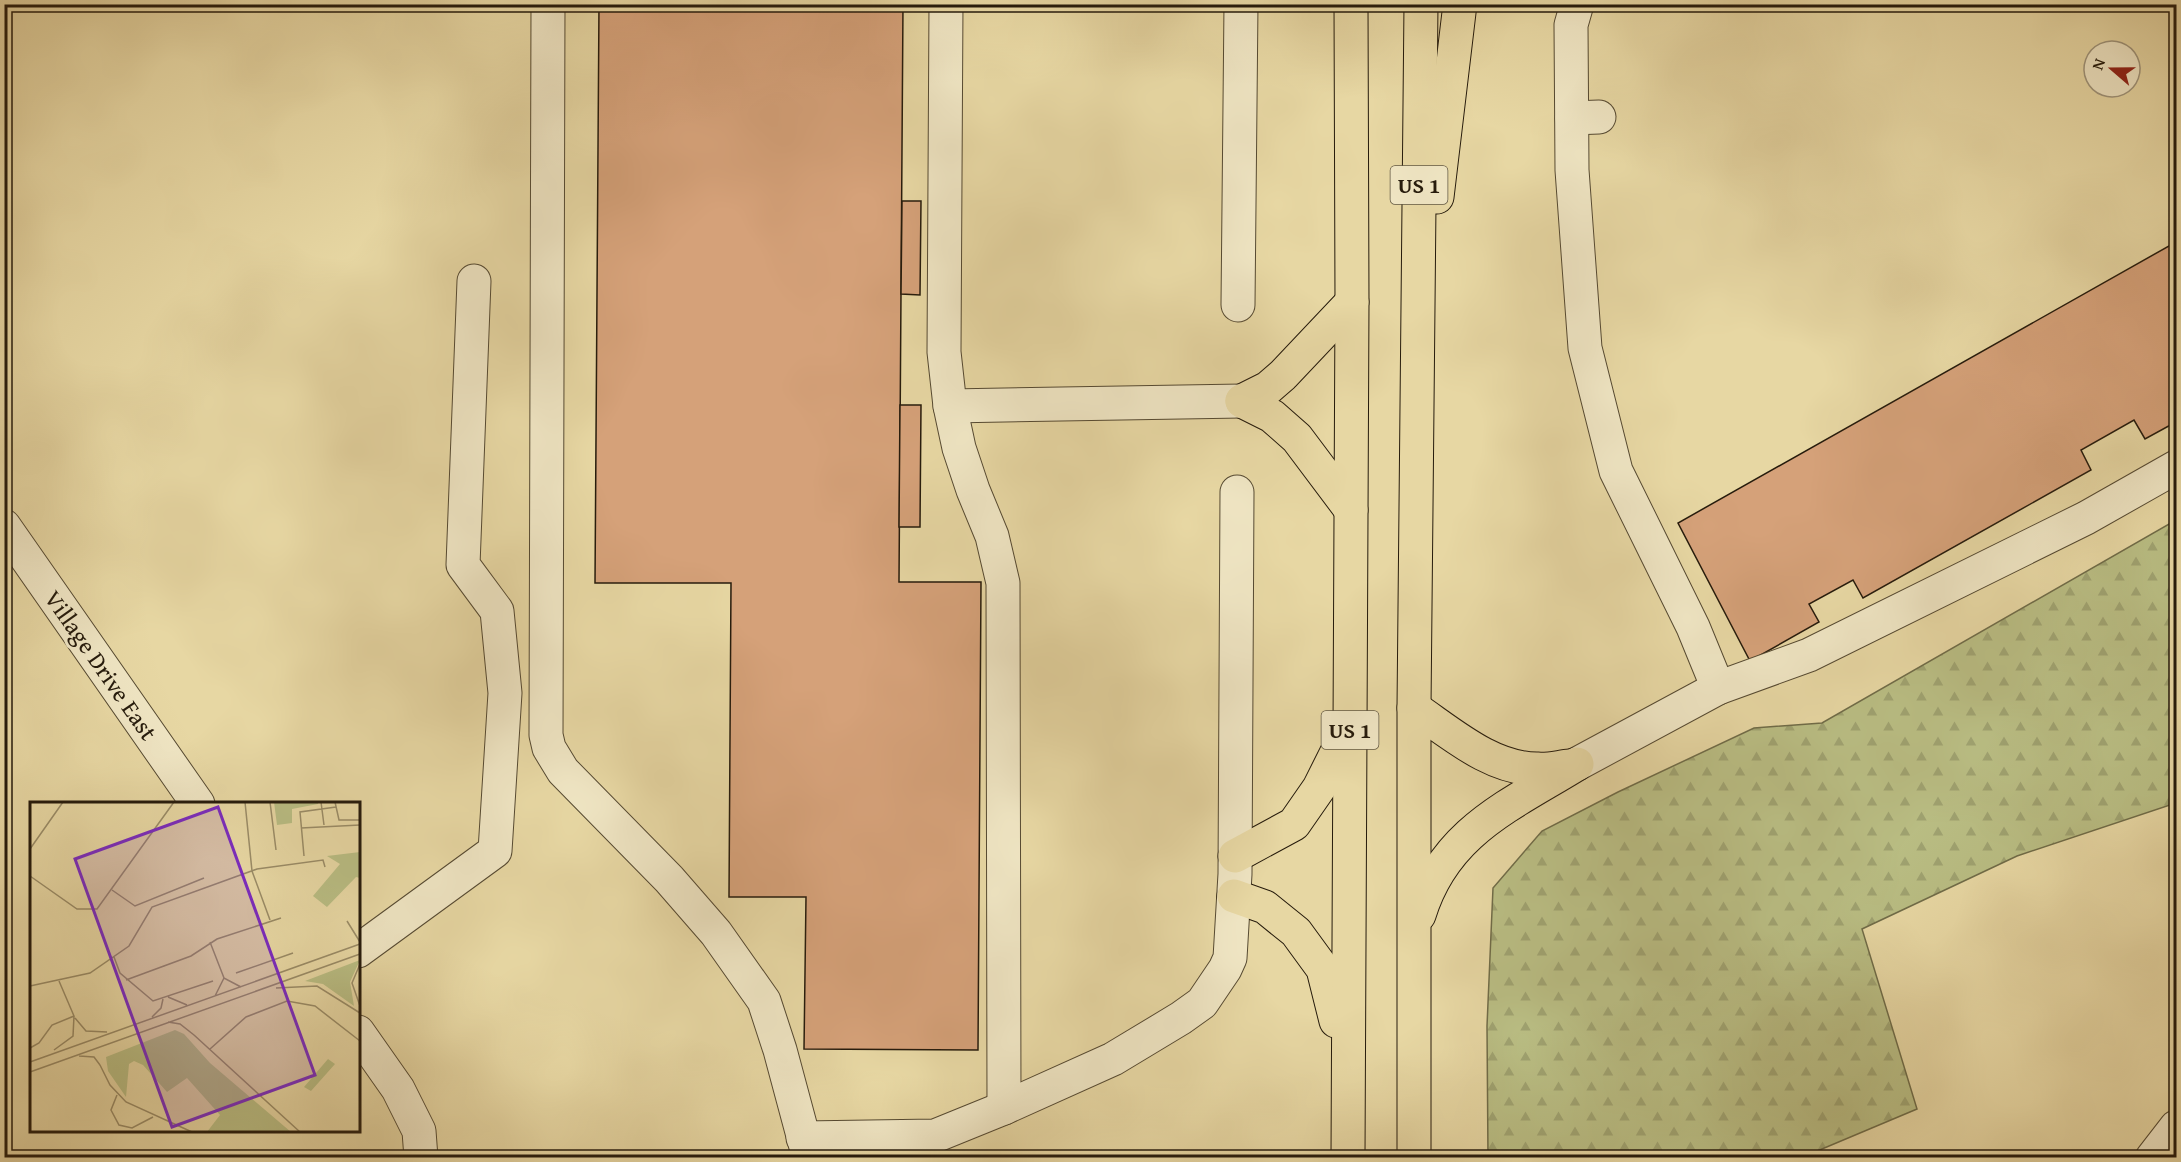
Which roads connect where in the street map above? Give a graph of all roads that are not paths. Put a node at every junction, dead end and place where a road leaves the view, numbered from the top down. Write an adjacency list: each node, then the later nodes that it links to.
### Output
1 (548, 4): 31 (street)
2 (946, 4): 13 (street)
3 (1241, 4): 10 (street)
4 (1351, 4): 9 (highway, US 1)
5 (1421, 4): 11 (highway, US 1)
6 (1460, 4): 11 (highway)
7 (1577, 4): 18 (street)
8 (474, 281): 26 (street)
9 (1352, 302): 12 (highway); 16 (highway, US 1)
10 (1238, 305)
11 (1418, 366): 19 (highway, US 1)
12 (1242, 401): 13 (street); 16 (highway)
13 (950, 406): 29 (street)
14 (2176, 467): 18 (street)
15 (1238, 492): 23 (street)
16 (1351, 510): 20 (highway, US 1)
17 (4, 526): 22 (street, Village Drive East)
18 (1718, 688): 21 (street)
19 (1414, 708): 21 (highway); 25 (highway, US 1)
20 (1350, 727): 23 (highway); 28 (highway, US 1)
21 (1577, 765): 25 (highway)
22 (197, 802)
23 (1235, 856): 24 (street)
24 (1234, 896): 28 (highway); 29 (street)
25 (1415, 928): 34 (highway, US 1)
26 (360, 950)
27 (360, 1035): 32 (street)
28 (1348, 1072): 33 (highway, US 1)
29 (1004, 1108): 31 (street)
30 (2176, 1127): 35 (street)
31 (806, 1148)
32 (421, 1158)
33 (1348, 1158)
34 (1414, 1158)
35 (2151, 1158)

